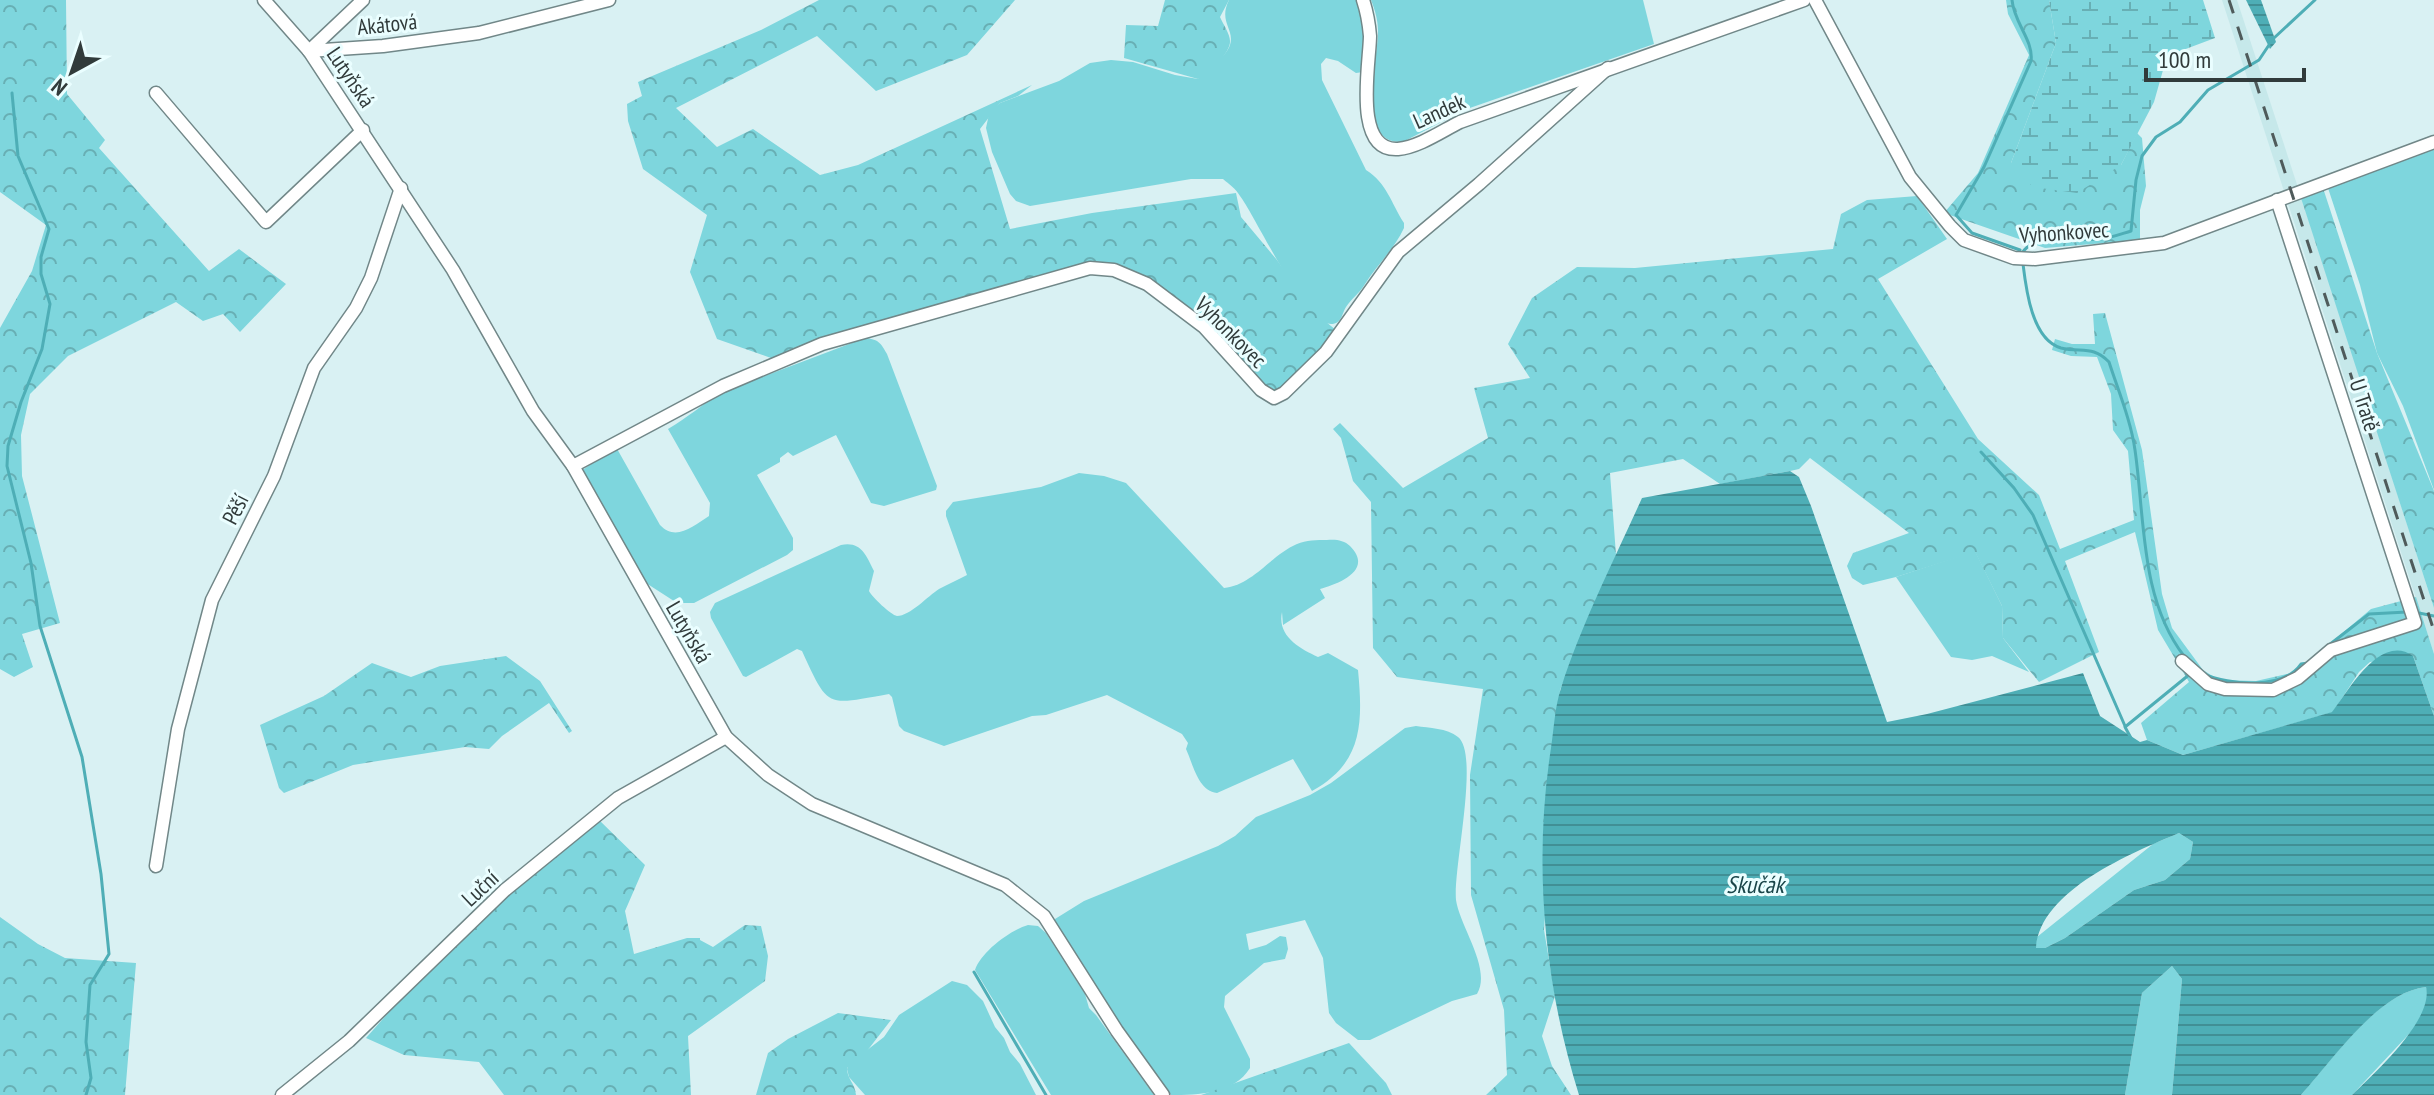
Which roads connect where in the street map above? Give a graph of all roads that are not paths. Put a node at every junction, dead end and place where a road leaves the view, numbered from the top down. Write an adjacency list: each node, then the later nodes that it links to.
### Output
1 (264, 0): 7 (street, Lutyňská)
2 (363, 0): 7 (street)
3 (609, 0): 7 (street, Akátová)
4 (1363, 0): 8 (street, Landek)
5 (1804, 0): 8 (street, Vyhonkovec)
6 (1815, 0): 13 (street, Vyhonkovec)
7 (309, 51): 10 (street, Lutyňská)
8 (1608, 68): 14 (street, Vyhonkovec)
9 (156, 93): 10 (street)
10 (363, 130): 12 (street, Lutyňská)
11 (2434, 142): 13 (street, Vyhonkovec)
12 (401, 188): 14 (street, Lutyňská); 17 (street, Pěší)
13 (2277, 200): 15 (street, U Tratě)
14 (573, 466): 16 (street, Lutyňská)
15 (2185, 664)
16 (726, 737): 18 (street, Luční); 19 (street, Lutyňská)
17 (156, 866)
18 (282, 1095)
19 (1163, 1095)

